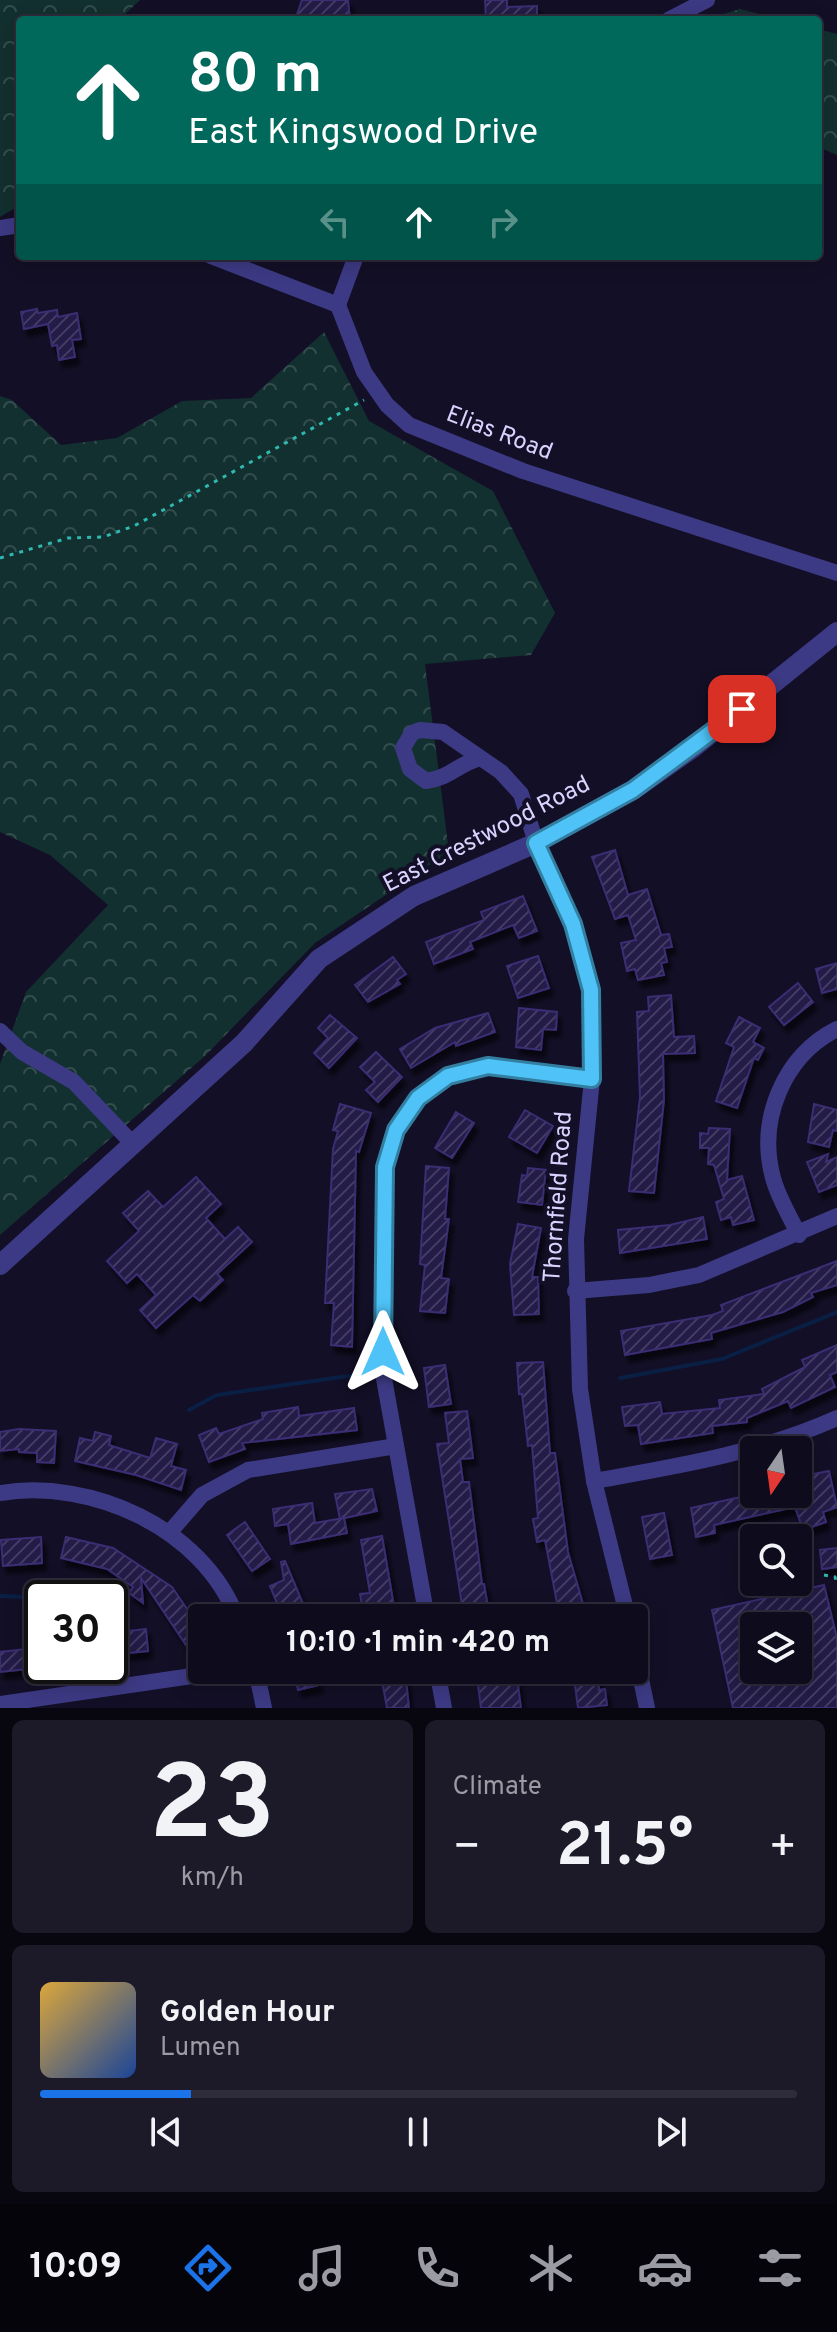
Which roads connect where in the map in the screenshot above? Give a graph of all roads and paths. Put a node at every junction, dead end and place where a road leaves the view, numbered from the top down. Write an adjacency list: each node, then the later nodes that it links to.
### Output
1 (707, 0): 2 (street)
2 (676, 16)
3 (221, 260): 5 (street)
4 (355, 260): 5 (street)
5 (338, 305): 6 (street, Elias Road)
6 (378, 392): 7 (path); 8 (street, Elias Road)
7 (0, 558)
8 (837, 573)
9 (837, 632): 11 (street, East Crestwood Road)
10 (480, 758): 11 (street, Thornfield Road)
11 (536, 843): 14 (street, Thornfield Road); 15 (street, East Crestwood Road)
12 (837, 1029): 17 (street)
13 (0, 1031): 15 (street)
14 (592, 1079): 19 (street, Thornfield Road); 21 (street)
15 (133, 1144): 18 (street, East Crestwood Road)
16 (837, 1216): 17 (street)
17 (799, 1235): 19 (street)
18 (0, 1265)
19 (575, 1291): 22 (street, Thornfield Road)
20 (837, 1418): 22 (street)
21 (396, 1446): 24 (street); 28 (street)
22 (594, 1481): 29 (street, Thornfield Road)
23 (0, 1493): 24 (street)
24 (169, 1533): 27 (street)
25 (824, 1575): 26 (path)
26 (837, 1585)
27 (228, 1604)
28 (424, 1604)
29 (625, 1604)
30 (188, 1677): 34 (street)
31 (259, 1684): 35 (street)
32 (440, 1684): 36 (street)
33 (642, 1684): 37 (street)
34 (0, 1704)
35 (264, 1708)
36 (444, 1708)
37 (647, 1708)

